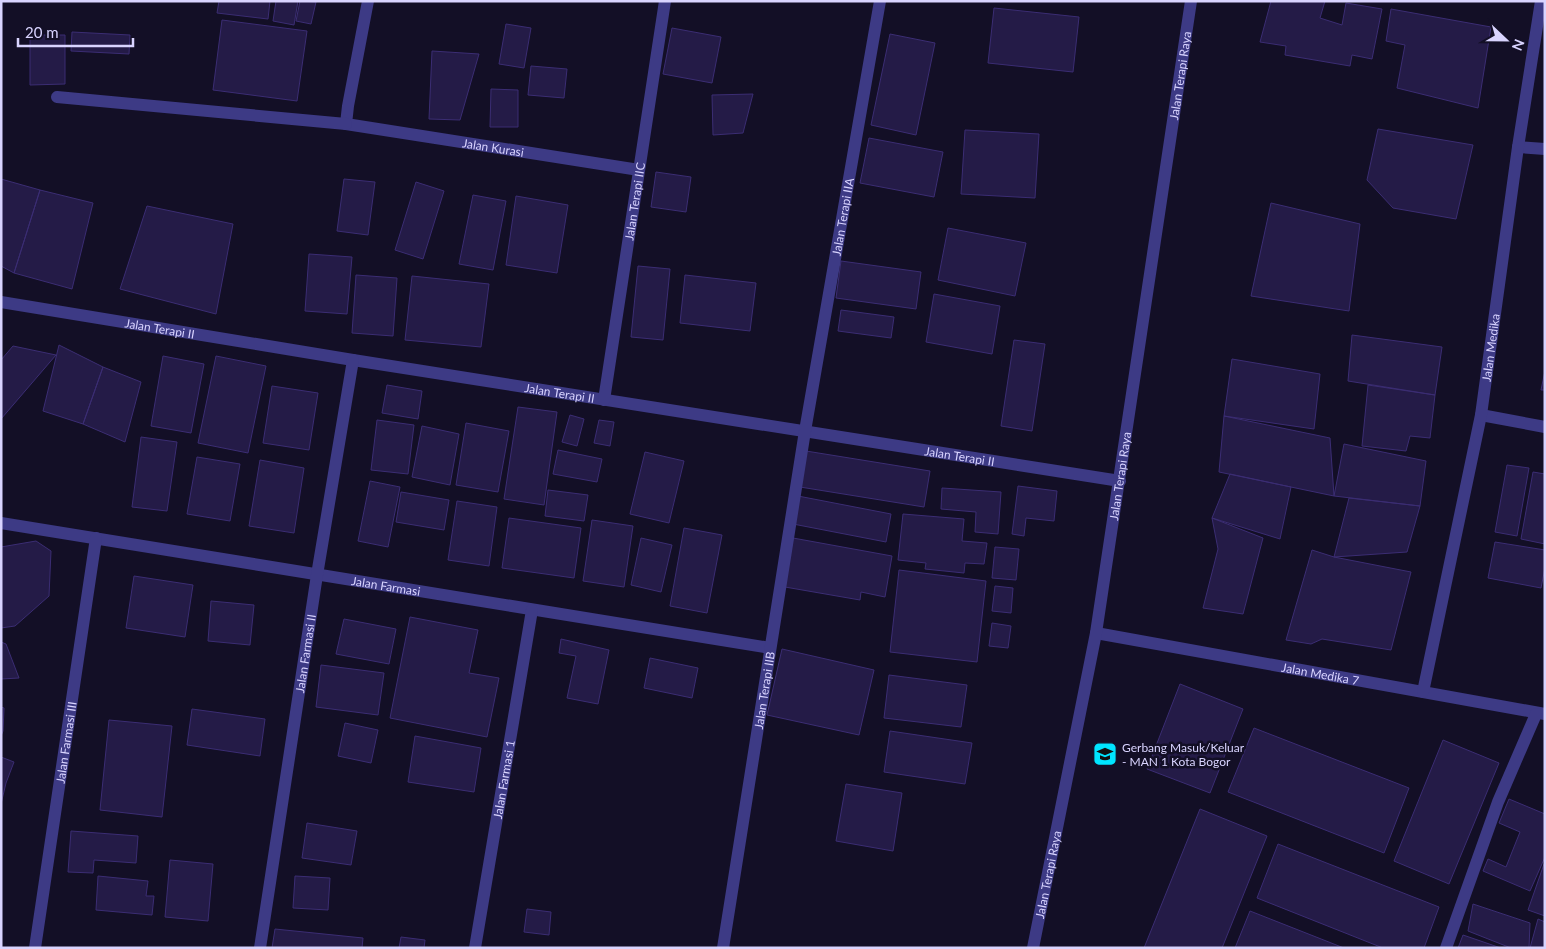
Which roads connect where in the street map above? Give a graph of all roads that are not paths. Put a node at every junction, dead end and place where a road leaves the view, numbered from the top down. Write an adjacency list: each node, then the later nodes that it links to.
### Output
1 (368, 1): 7 (street)
2 (665, 1): 10 (street, Jalan Terapi IIC)
3 (880, 1): 16 (street, Jalan Terapi IIA)
4 (1192, 1): 17 (street, Jalan Terapi Raya)
5 (1541, 1): 8 (street, Jalan Medika)
6 (57, 97): 7 (street, Jalan Kurasi)
7 (346, 124): 10 (street, Jalan Kurasi)
8 (1518, 147): 9 (street); 14 (street, Jalan Medika)
9 (1545, 149)
10 (639, 170): 13 (street, Jalan Terapi IIC)
11 (1, 302): 12 (street, Jalan Terapi II)
12 (353, 360): 13 (street, Jalan Terapi II); 20 (street, Jalan Farmasi II)
13 (604, 400): 16 (street, Jalan Terapi II)
14 (1480, 415): 15 (street); 24 (street, Jalan Medika)
15 (1545, 427)
16 (805, 431): 17 (street, Jalan Terapi II); 23 (street, Jalan Terapi IIB)
17 (1120, 481): 22 (street, Jalan Terapi Raya)
18 (1, 523): 19 (street, Jalan Farmasi)
19 (96, 538): 20 (street, Jalan Farmasi); 26 (street, Jalan Farmasi III)
20 (317, 575): 21 (street, Jalan Farmasi); 27 (street, Jalan Farmasi II)
21 (532, 610): 23 (street, Jalan Farmasi); 28 (street, Jalan Farmasi 1)
22 (1096, 633): 24 (street, Jalan Medika 7); 30 (street, Jalan Terapi Raya)
23 (770, 648): 29 (street, Jalan Terapi IIB)
24 (1423, 692): 25 (street, Jalan Medika 7)
25 (1540, 714): 31 (street)
26 (35, 948)
27 (260, 948)
28 (475, 948)
29 (723, 948)
30 (1033, 948)
31 (1446, 948)

